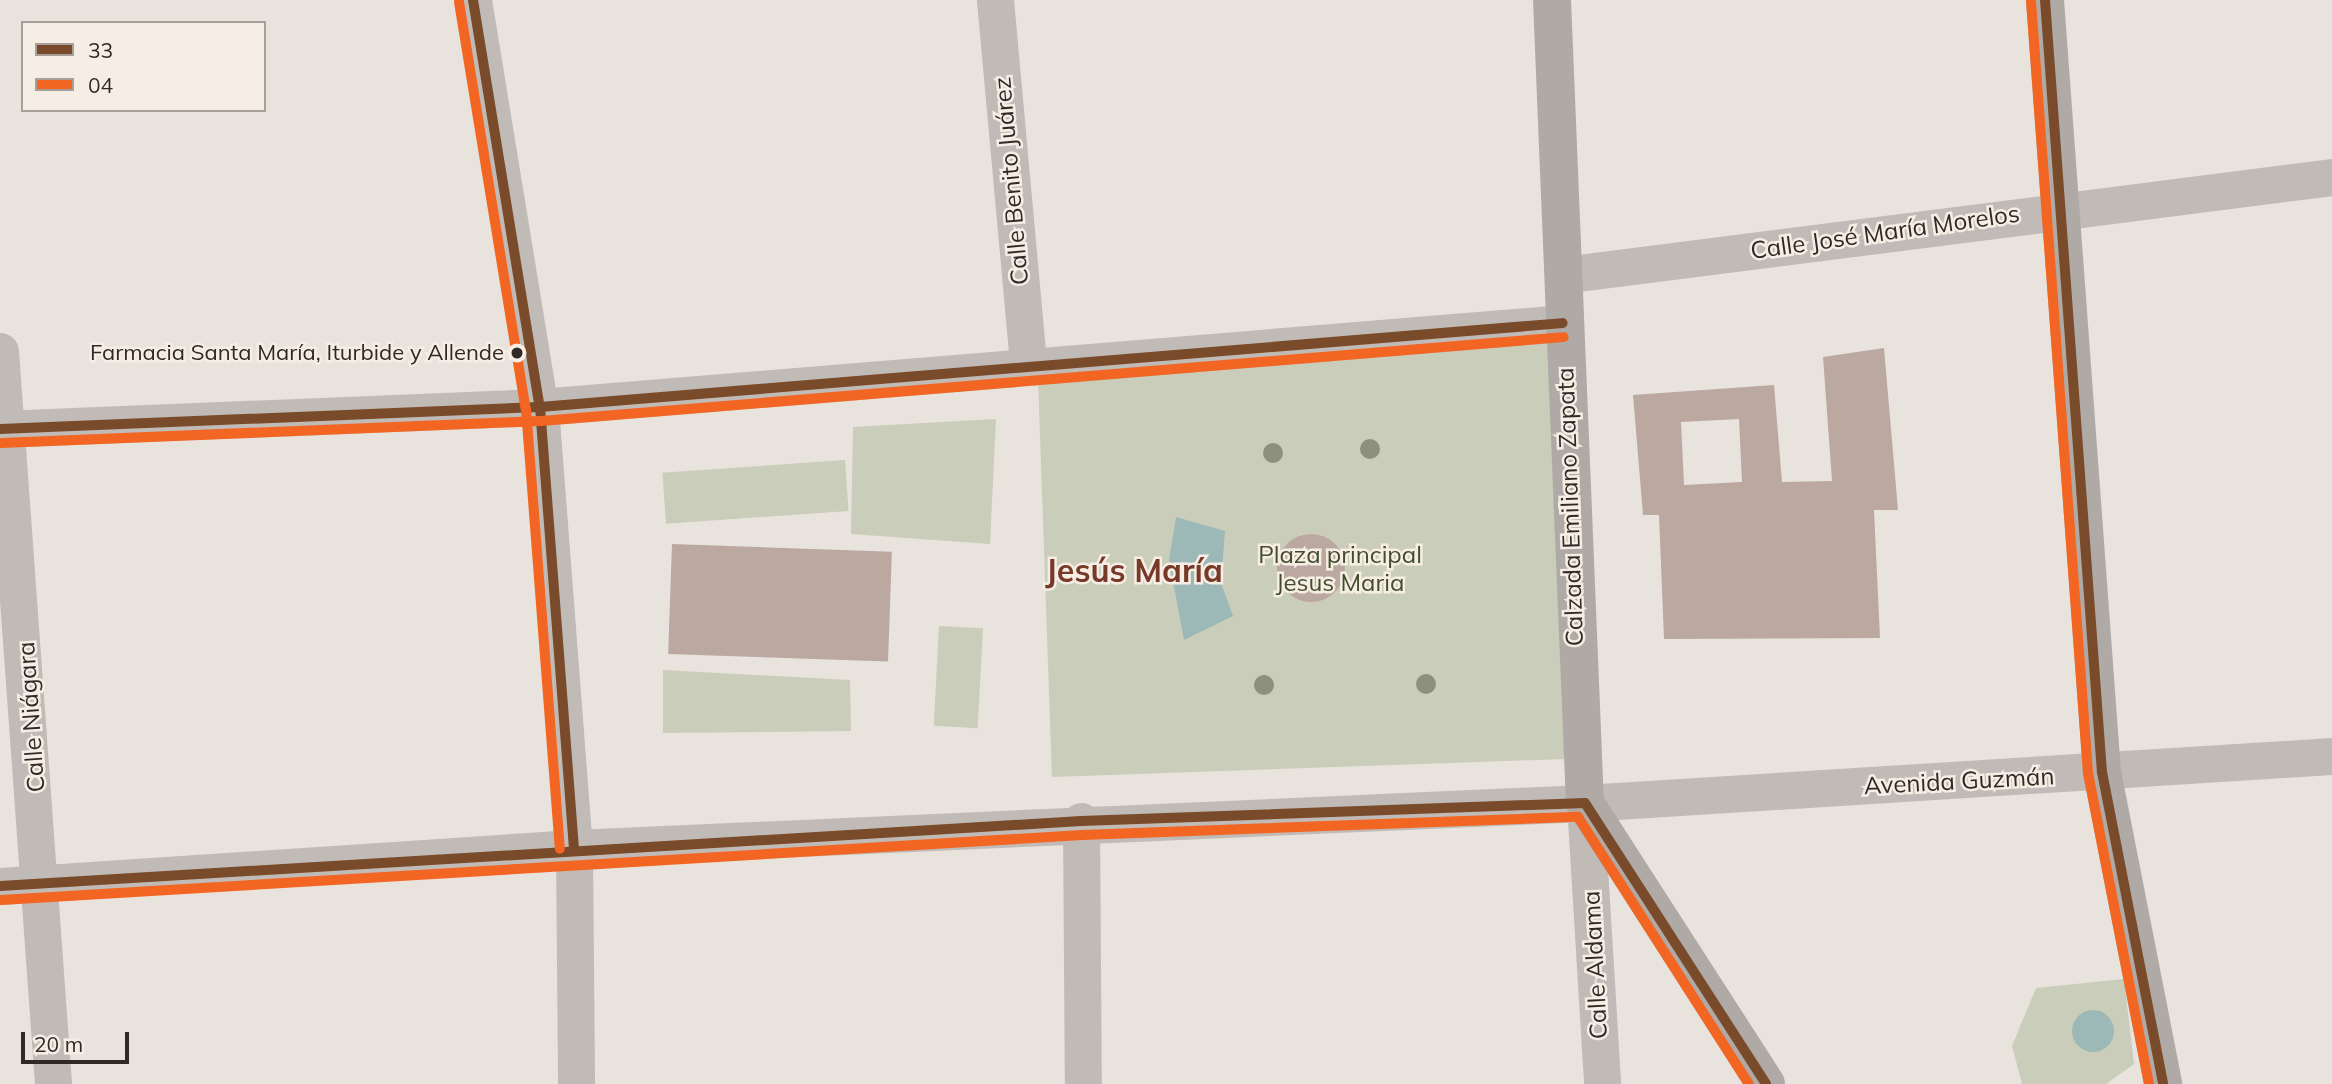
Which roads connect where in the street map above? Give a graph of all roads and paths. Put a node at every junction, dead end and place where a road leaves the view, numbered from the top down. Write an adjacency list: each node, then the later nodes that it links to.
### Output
1 (473, 0): 11 (street)
2 (995, 0): 10 (street, Calle Benito Juárez)
3 (1552, 0): 7 (main road, Calzada Emiliano Zapata)
4 (2045, 0): 6 (main road)
5 (2332, 177): 6 (street, Calle José María Morelos)
6 (2062, 207): 7 (street, Calle José María Morelos); 14 (main road)
7 (1563, 275): 8 (main road, Calzada Emiliano Zapata)
8 (1563, 323): 10 (street); 15 (main road, Calzada Emiliano Zapata)
9 (0, 351): 12 (street, Calle Niágara)
10 (1028, 362): 11 (street)
11 (540, 407): 12 (street); 17 (street)
12 (5, 429): 19 (street, Calle Niágara)
13 (2332, 756): 14 (street, Avenida Guzmán)
14 (2102, 772): 15 (street, Avenida Guzmán); 25 (main road)
15 (1585, 803): 16 (street, Avenida Guzmán); 23 (street, Calle Aldama); 24 (main road)
16 (1081, 821): 17 (street, Avenida Guzmán); 22 (street)
17 (574, 848): 19 (street, Avenida Guzmán); 21 (street)
18 (0, 886): 19 (street, Avenida Guzmán)
19 (43, 887): 20 (street, Calle Niágara)
20 (53, 1084)
21 (576, 1084)
22 (1083, 1084)
23 (1602, 1084)
24 (1766, 1084)
25 (2163, 1084)

